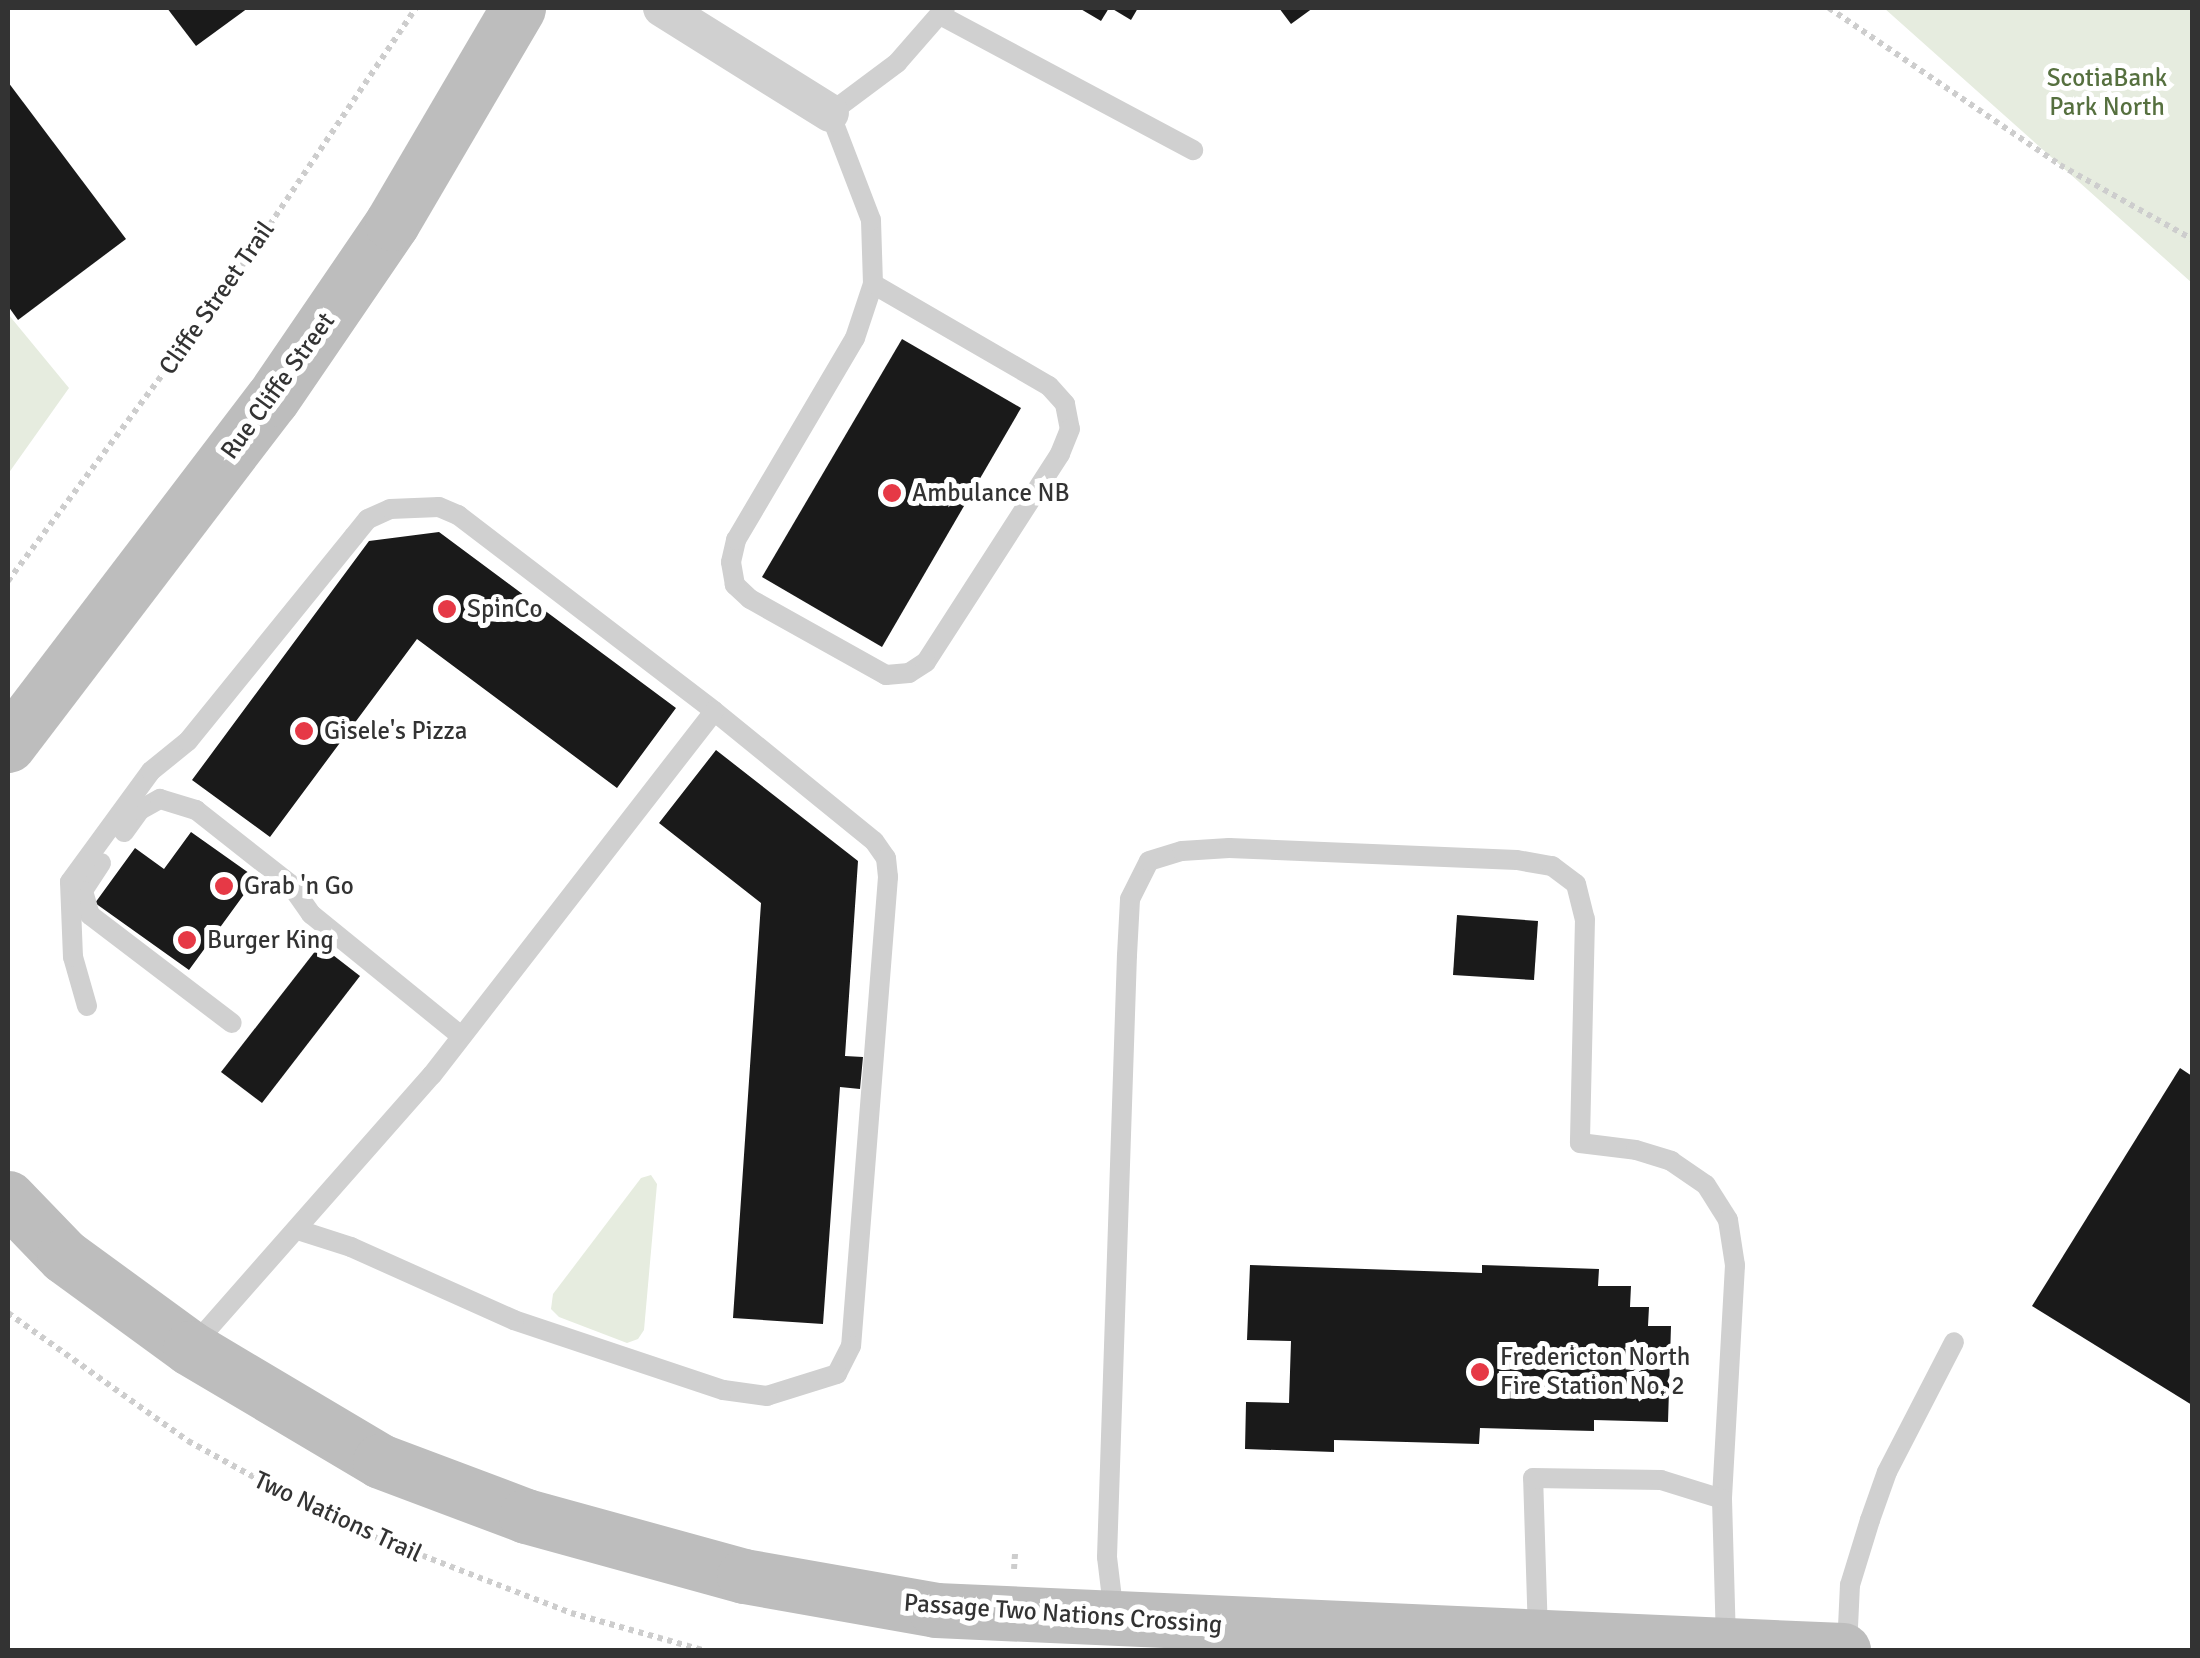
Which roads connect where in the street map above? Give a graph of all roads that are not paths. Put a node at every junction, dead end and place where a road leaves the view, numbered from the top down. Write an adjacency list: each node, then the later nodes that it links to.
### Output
1 (518, 8): 8 (main road, Rue Cliffe Street)
2 (662, 8): 4 (street)
3 (943, 11): 4 (lane); 5 (lane)
4 (830, 113): 6 (lane)
5 (1192, 150)
6 (873, 284): 6 (lane)
7 (714, 712): 9 (lane); 11 (lane); 13 (lane)
8 (8, 745)
9 (87, 1006)
10 (232, 1023): 11 (lane)
11 (462, 1036): 13 (lane)
12 (8, 1198): 15 (main road, Passage Two Nations Crossing)
13 (298, 1230): 17 (lane)
14 (8, 1231): 15 (main road, Passage Two Nations Crossing)
15 (64, 1256): 17 (main road, Passage Two Nations Crossing)
16 (1954, 1342): 22 (lane)
17 (190, 1348): 19 (main road, Passage Two Nations Crossing)
18 (1722, 1500): 19 (lane); 20 (lane); 21 (lane)
19 (1114, 1636): 20 (main road, Passage Two Nations Crossing)
20 (1538, 1636): 21 (main road, Passage Two Nations Crossing)
21 (1726, 1645): 22 (main road, Passage Two Nations Crossing)
22 (1845, 1650)

